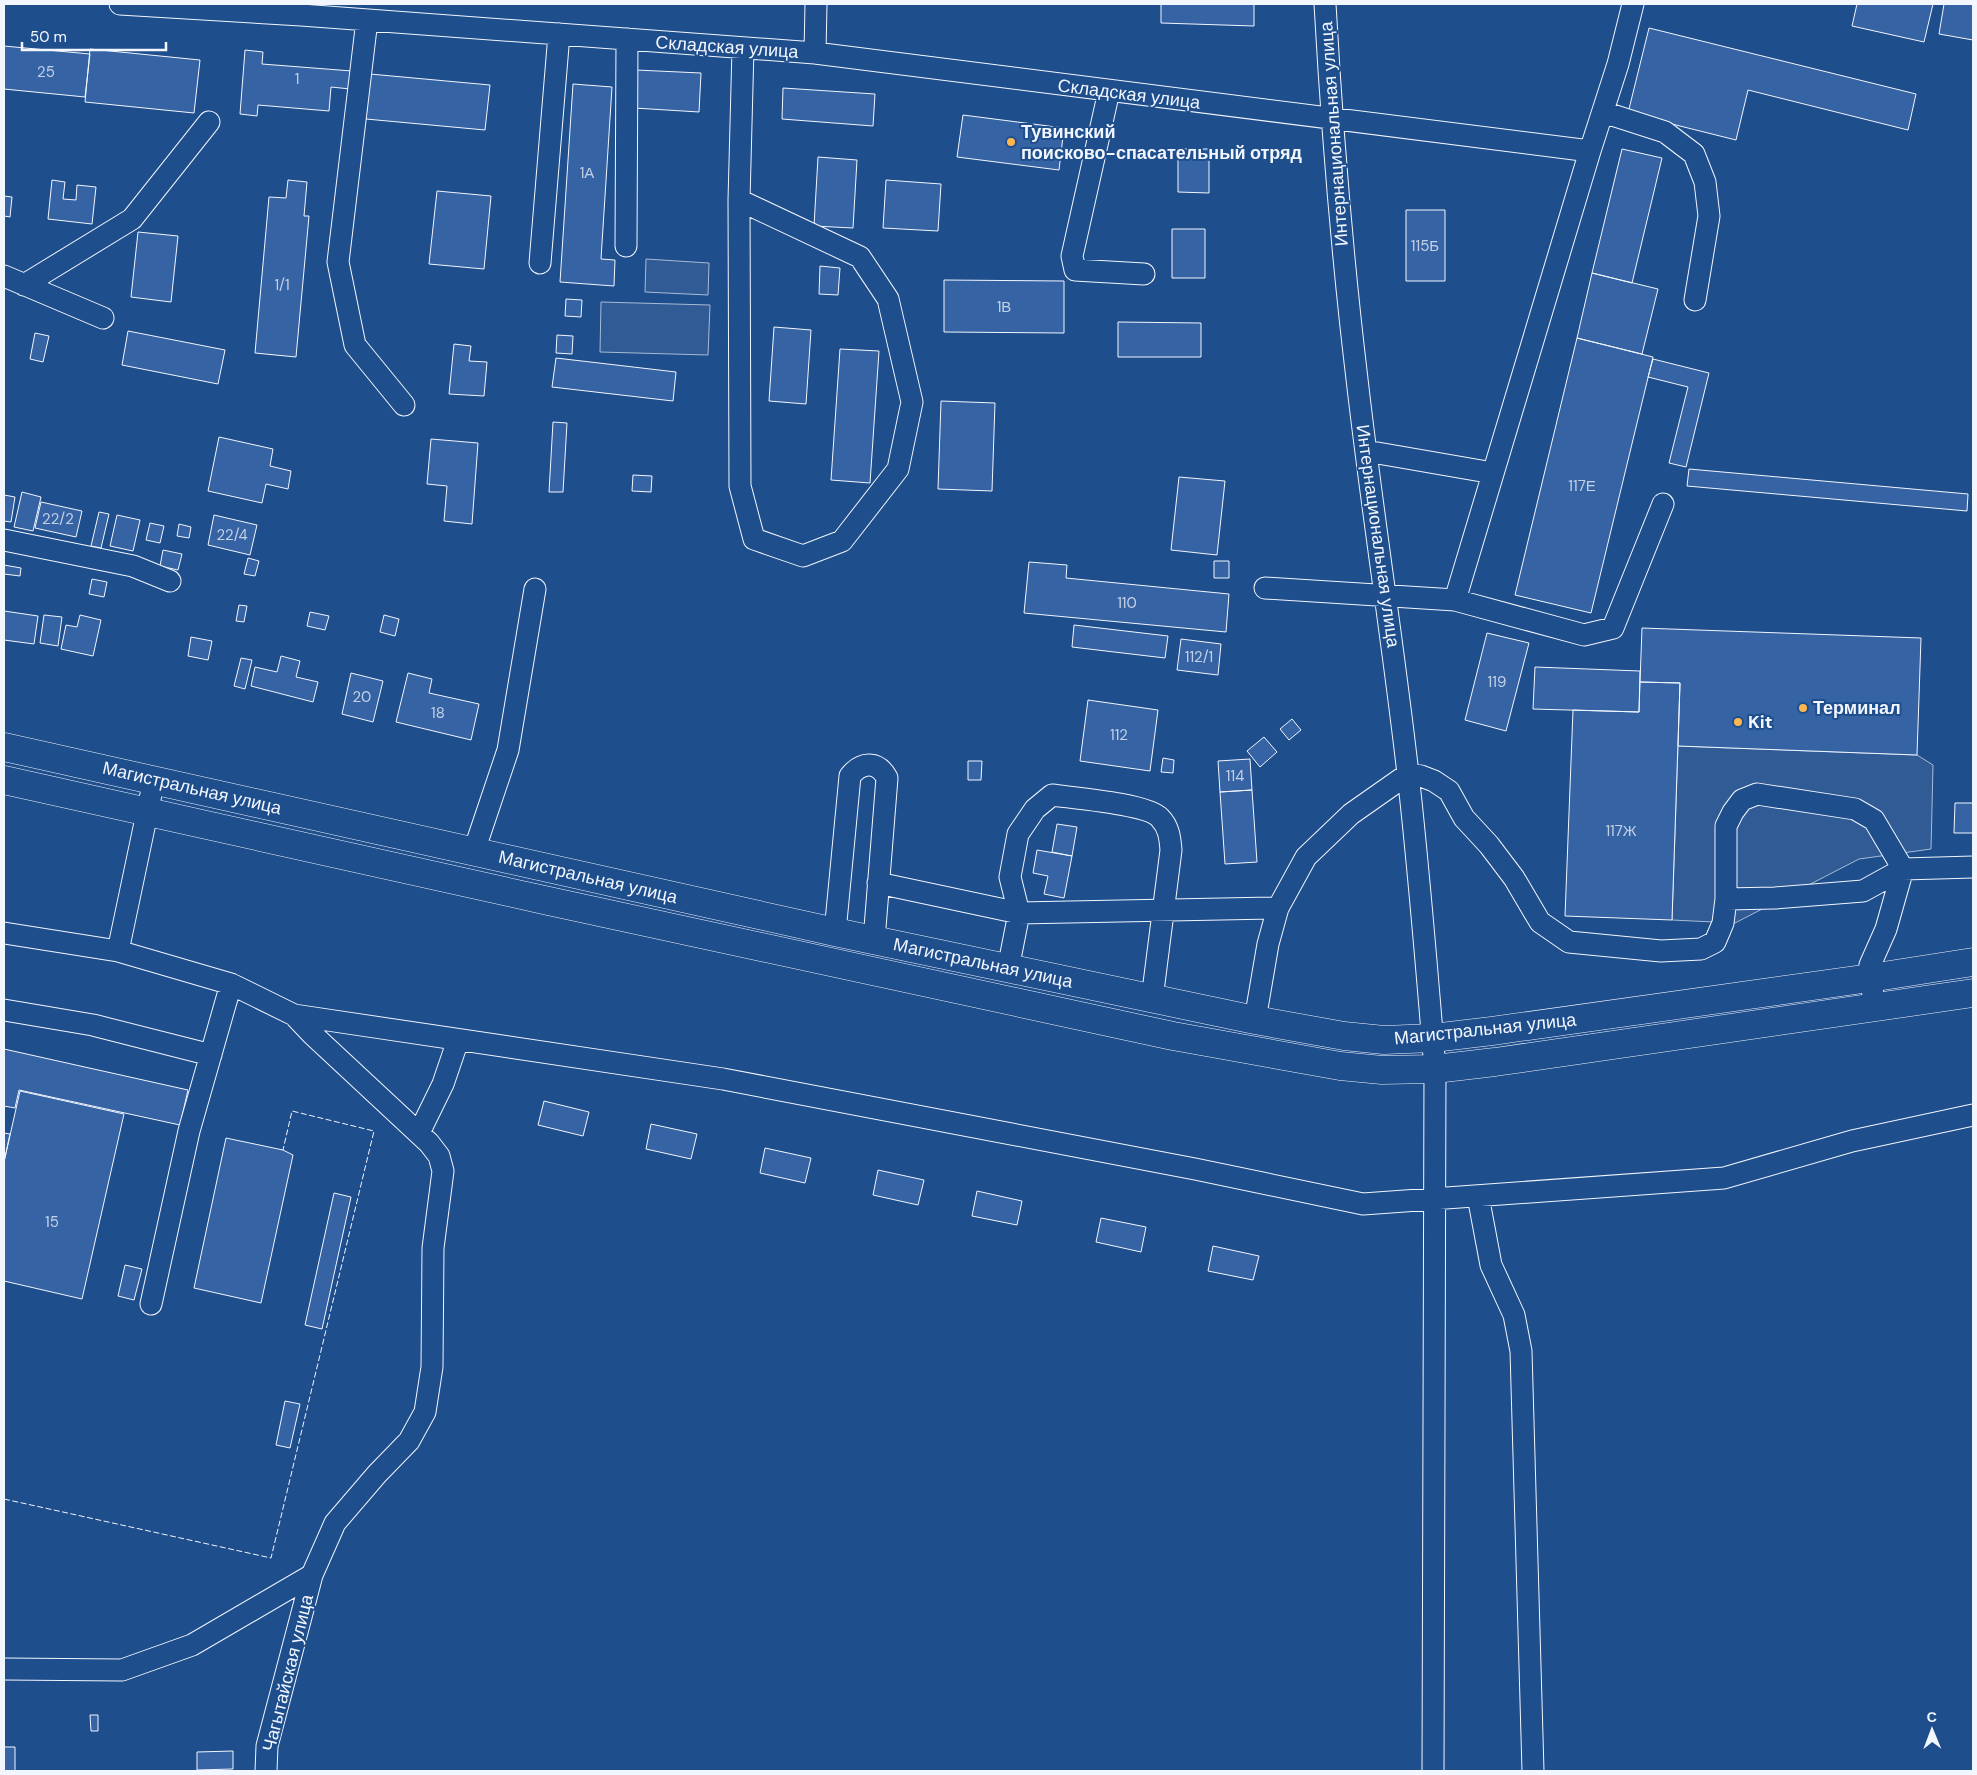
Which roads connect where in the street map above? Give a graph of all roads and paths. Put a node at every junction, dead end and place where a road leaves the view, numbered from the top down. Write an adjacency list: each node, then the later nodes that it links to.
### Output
1 (120, 4): 5 (street, Складская улица)
2 (816, 4): 10 (street)
3 (1325, 4): 13 (street, Интернациональная улица)
4 (1633, 4): 12 (street)
5 (302, 9): 6 (street, Складская улица)
6 (367, 20): 7 (street, Складская улица); 24 (street)
7 (559, 34): 8 (street, Складская улица); 18 (street)
8 (627, 40): 9 (street, Складская улица); 17 (street)
9 (743, 48): 10 (street, Складская улица); 16 (street)
10 (815, 54): 11 (street, Складская улица)
11 (1109, 91): 13 (street, Складская улица); 19 (street)
12 (1603, 112): 15 (street); 22 (street)
13 (1331, 120): 15 (street, Складская улица); 25 (street, Интернациональная улица)
14 (209, 122): 21 (street)
15 (1590, 151): 26 (street)
16 (739, 200): 16 (street)
17 (626, 246)
18 (540, 263)
19 (1144, 274)
20 (4, 276): 21 (street)
21 (24, 285): 23 (street)
22 (1695, 300)
23 (103, 318)
24 (404, 404)
25 (1366, 451): 26 (street); 32 (street, Интернациональная улица)
26 (1493, 473): 33 (street)
27 (1663, 504): 33 (street)
28 (4, 540): 29 (street)
29 (170, 581)
30 (1265, 588): 32 (street)
31 (535, 589): 39 (street)
32 (1386, 597): 33 (street); 35 (street, Интернациональная улица)
33 (1455, 600)
34 (4, 747): 37 (main road, Магистральная улица)
35 (1408, 774): 43 (street); 44 (street); 61 (street, Интернациональная улица)
36 (4, 780): 38 (main road, Магистральная улица)
37 (154, 780): 38 (street); 39 (main road, Магистральная улица)
38 (148, 811): 50 (street); 64 (main road, Магистральная улица)
39 (474, 851): 47 (main road, Магистральная улица)
40 (1973, 867): 41 (street)
41 (1902, 869): 43 (street); 43 (street); 53 (street)
42 (878, 883): 46 (street); 47 (street); 49 (street)
43 (1726, 899)
44 (1278, 908): 45 (street); 60 (street)
45 (1164, 910): 46 (street); 46 (street); 56 (street)
46 (1019, 913): 52 (street)
47 (835, 932): 49 (main road, Магистральная улица)
48 (4, 933): 50 (street)
49 (874, 940): 52 (main road, Магистральная улица)
50 (118, 950): 54 (street)
51 (1973, 962): 53 (main road, Магистральная улица)
52 (1008, 968): 56 (main road, Магистральная улица)
53 (1870, 978): 57 (street); 61 (main road, Магистральная улица)
54 (230, 984): 59 (street); 63 (street)
55 (1973, 993): 57 (main road, Магистральная улица)
56 (1152, 999): 60 (main road, Магистральная улица)
57 (1874, 1007): 64 (main road, Магистральная улица)
58 (4, 1010): 63 (street)
59 (294, 1015): 62 (street); 66 (street, Чагытайская улица)
60 (1255, 1020): 61 (main road, Магистральная улица)
61 (1433, 1038): 64 (street, Интернациональная улица)
62 (458, 1040): 66 (street); 68 (street)
63 (210, 1055): 69 (street)
64 (1435, 1069): 68 (street, Интернациональная улица)
65 (1973, 1115): 67 (street)
66 (419, 1133): 70 (street, Чагытайская улица)
67 (1478, 1196): 68 (street); 74 (street)
68 (1435, 1199): 73 (street, Интернациональная улица)
69 (151, 1304)
70 (312, 1575): 71 (street); 72 (street, Чагытайская улица)
71 (4, 1669)
72 (266, 1771)
73 (1433, 1771)
74 (1533, 1771)

